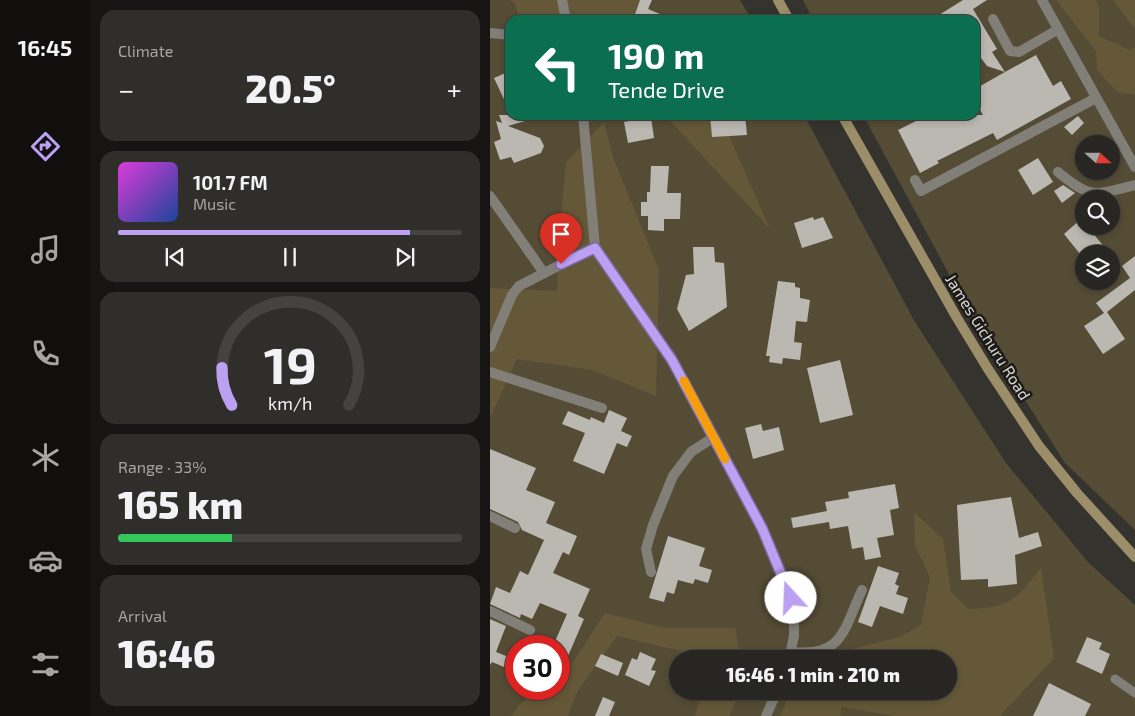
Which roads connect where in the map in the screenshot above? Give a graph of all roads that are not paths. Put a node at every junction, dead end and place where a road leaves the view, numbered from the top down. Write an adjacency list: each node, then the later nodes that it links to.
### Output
1 (562, 0): 4 (street)
2 (778, 0): 5 (main road)
3 (1042, 0): 7 (street)
4 (565, 15)
5 (786, 15)
6 (992, 20): 7 (street)
7 (1057, 30): 10 (street)
8 (490, 33): 9 (street)
9 (505, 35)
10 (1096, 98): 13 (street); 15 (street)
11 (583, 120): 18 (street)
12 (845, 120): 26 (main road, James Gichuru Road)
13 (1135, 167)
14 (1058, 172): 16 (street)
15 (915, 180)
16 (1135, 184)
17 (490, 196): 19 (street)
18 (595, 248): 19 (street); 23 (street)
19 (544, 273): 20 (street)
20 (490, 347)
21 (490, 372): 22 (street)
22 (602, 408)
23 (714, 438): 27 (street); 31 (street)
24 (490, 516): 25 (street)
25 (516, 528)
26 (1135, 556)
27 (651, 572)
28 (862, 590): 32 (street)
29 (490, 611): 30 (street)
30 (530, 630)
31 (791, 650)
32 (821, 650)
33 (1115, 679): 34 (lane)
34 (1135, 693)
35 (773, 700): 36 (street)
36 (766, 716)

